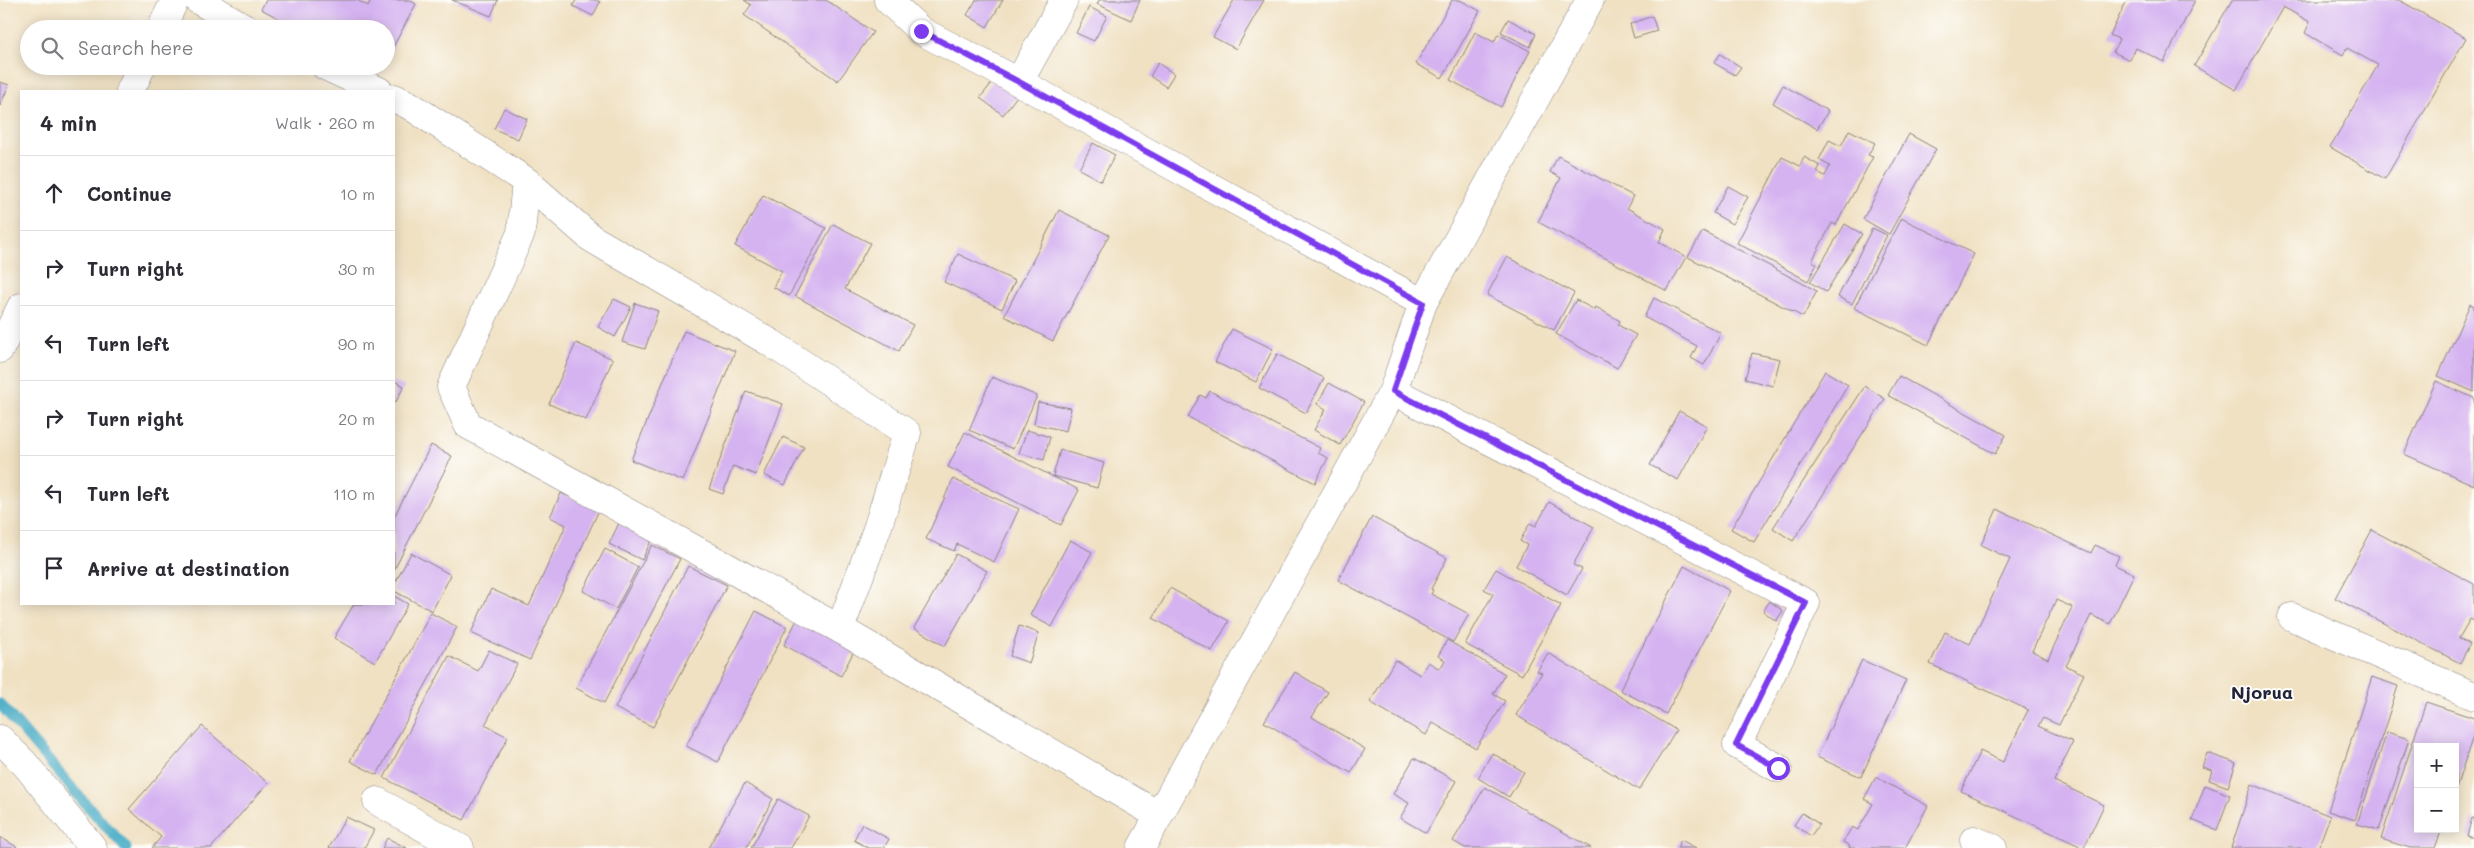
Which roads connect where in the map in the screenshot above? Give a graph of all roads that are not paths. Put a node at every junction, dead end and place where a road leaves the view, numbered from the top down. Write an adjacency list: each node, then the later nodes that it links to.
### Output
1 (175, 0): 6 (street)
2 (198, 0): 7 (street)
3 (888, 0): 10 (street)
4 (1064, 0): 10 (street)
5 (1590, 0): 15 (street)
6 (165, 20)
7 (231, 20)
8 (138, 75): 11 (street)
9 (344, 75): 12 (street)
10 (1019, 82): 15 (street)
11 (130, 90)
12 (377, 90)
13 (395, 98): 14 (street)
14 (526, 181): 20 (street); 20 (street)
15 (1423, 303): 18 (street)
16 (20, 309): 17 (street)
17 (0, 349)
18 (1393, 391): 23 (street); 25 (street)
19 (2292, 617): 21 (street)
20 (840, 629): 25 (street)
21 (2471, 688)
22 (0, 739): 26 (street)
23 (1778, 768)
24 (377, 801): 27 (street)
25 (1158, 815): 28 (street)
26 (94, 848)
27 (460, 848)
28 (1140, 848)

